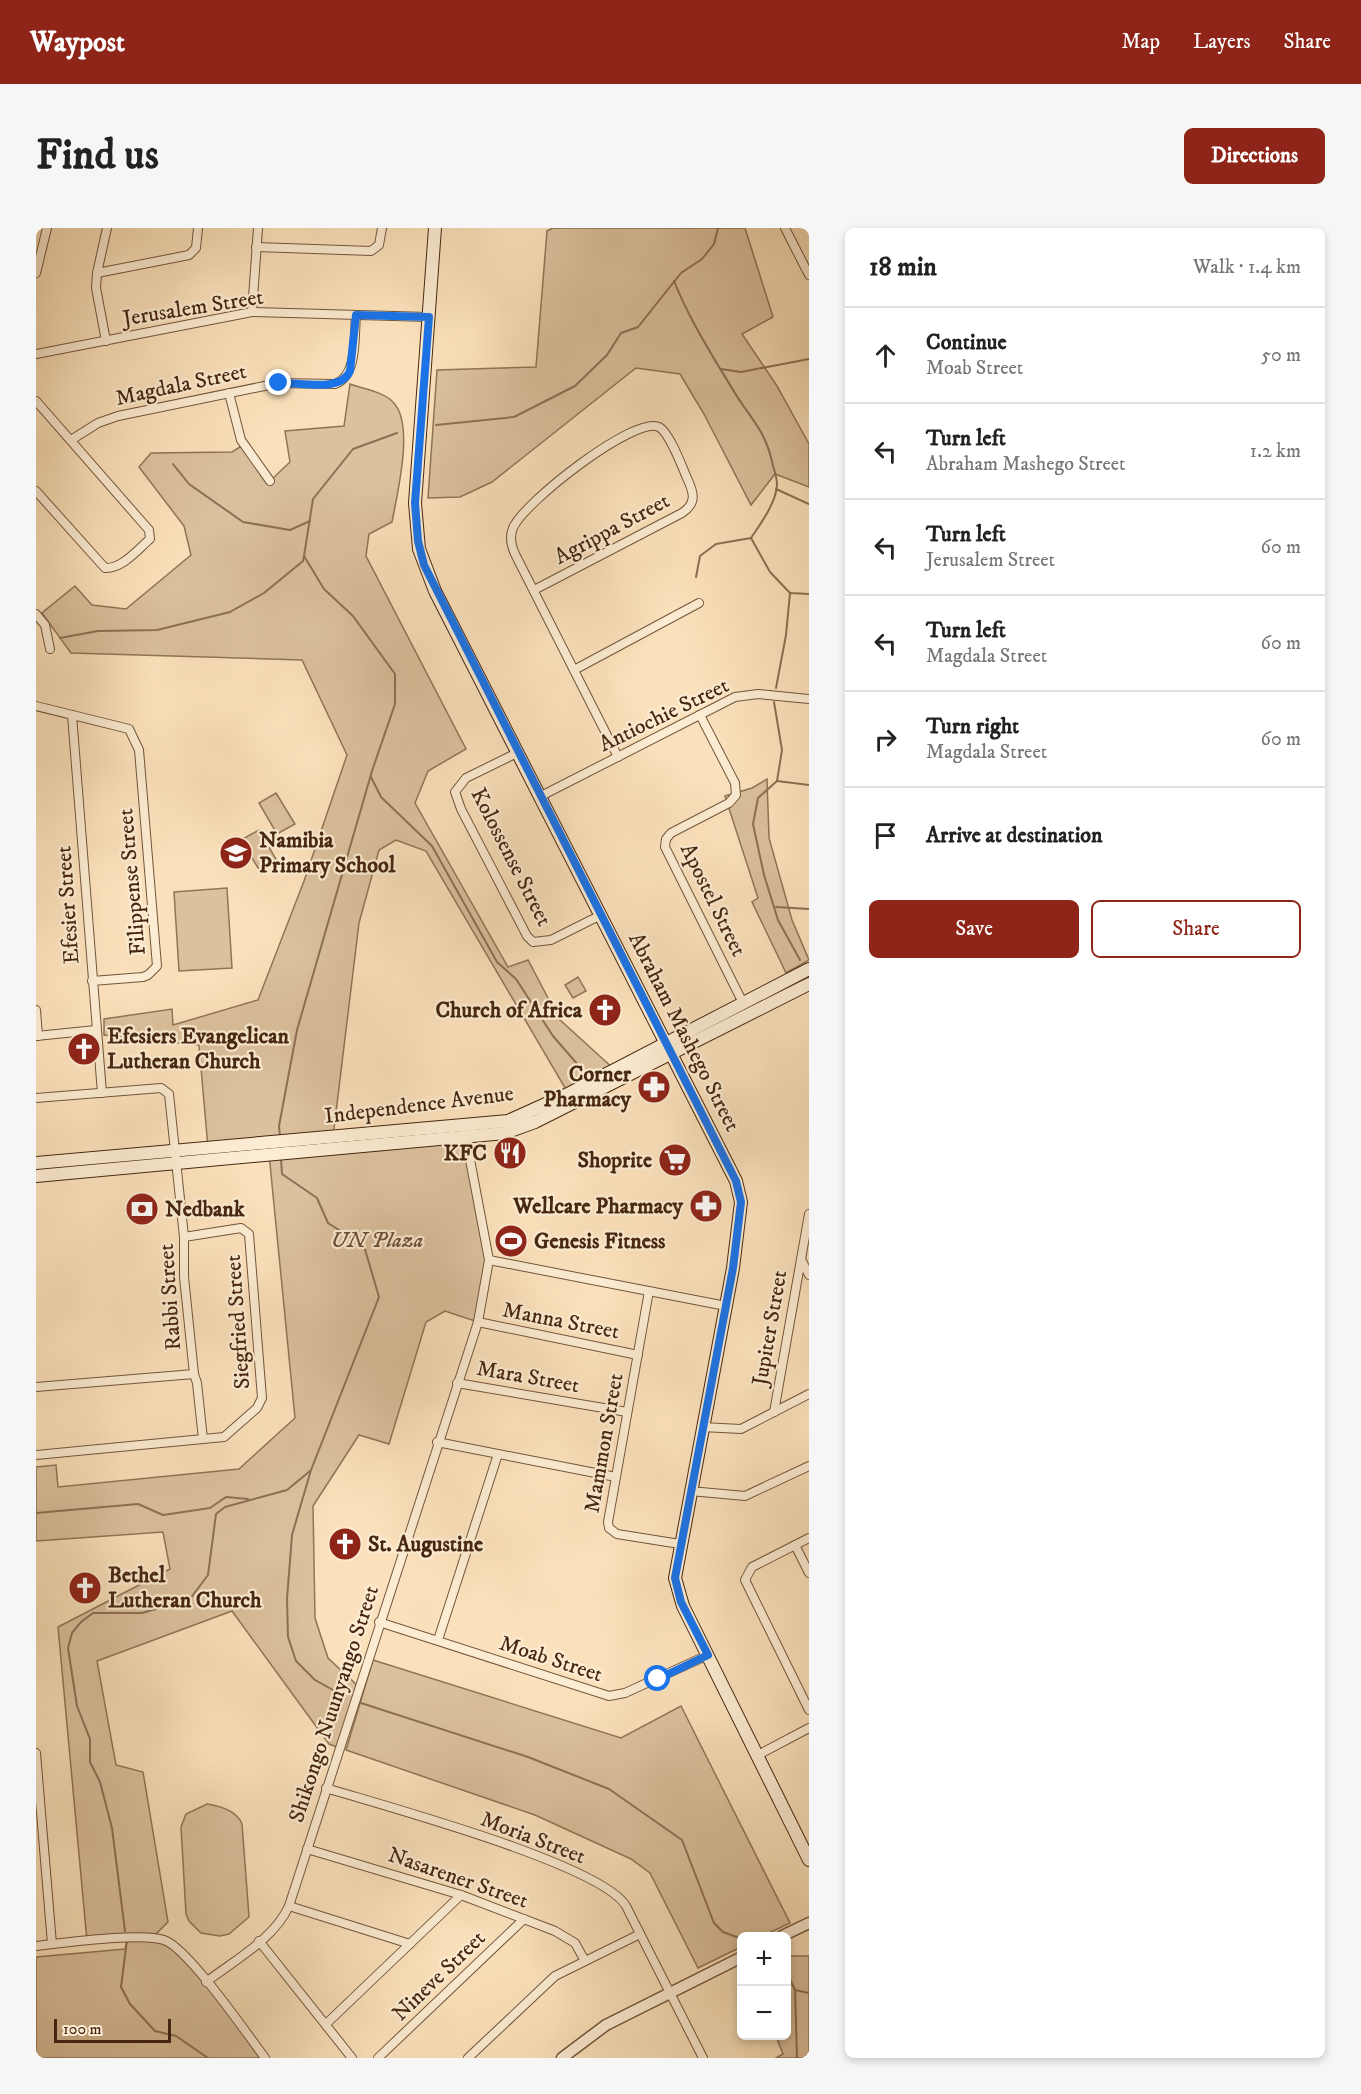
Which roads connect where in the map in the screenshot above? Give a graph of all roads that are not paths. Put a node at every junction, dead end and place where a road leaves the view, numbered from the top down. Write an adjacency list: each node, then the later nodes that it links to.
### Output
1 (46, 228): 9 (street)
2 (107, 228): 10 (street)
3 (198, 228): 10 (street)
4 (258, 228): 8 (street)
5 (382, 228): 8 (street)
6 (435, 228): 14 (main road, Abraham Mashego Street)
7 (785, 228): 11 (street)
8 (256, 247): 12 (street)
9 (36, 273)
10 (97, 273): 15 (street)
11 (809, 275)
12 (252, 312): 13 (street, Jerusalem Street); 15 (street, Jerusalem Street)
13 (356, 315): 14 (street, Jerusalem Street); 17 (street, Magdala Street)
14 (429, 317): 31 (main road, Abraham Mashego Street)
15 (106, 341): 16 (street, Jerusalem Street)
16 (36, 354)
17 (229, 393): 19 (street, Magdala Street); 20 (street)
18 (36, 401): 19 (street)
19 (71, 440): 21 (street)
20 (270, 481)
21 (36, 491)
22 (534, 590): 22 (street, Agrippa Street); 26 (street, Agrippa Street)
23 (699, 603): 26 (street)
24 (36, 614): 25 (street)
25 (50, 649)
26 (574, 670): 32 (street, Agrippa Street)
27 (809, 699): 30 (street, Antiochie Street)
28 (36, 706): 29 (street)
29 (72, 715): 37 (street, Efesier Street); 37 (street, Filippense Street)
30 (700, 715): 32 (street, Antiochie Street); 39 (street, Apostel Street)
31 (519, 752): 33 (main road, Abraham Mashego Street); 34 (street, Kolossense Street)
32 (618, 757): 33 (street, Antiochie Street)
33 (542, 796): 34 (main road, Abraham Mashego Street)
34 (601, 915): 43 (main road, Abraham Mashego Street)
35 (809, 969): 39 (main road, Independence Avenue)
36 (809, 976): 39 (main road)
37 (92, 981): 41 (street, Efesier Street)
38 (809, 984): 43 (main road, Independence Avenue)
39 (747, 1001): 43 (main road, Independence Avenue)
40 (36, 1010): 42 (street)
41 (96, 1030): 42 (street); 44 (street, Efesier Street)
42 (37, 1036)
43 (668, 1050): 46 (main road, Independence Avenue); 56 (main road, Abraham Mashego Street)
44 (102, 1093): 45 (street); 47 (street, Rabbi Street)
45 (36, 1098)
46 (465, 1131): 47 (main road, Independence Avenue); 53 (street, Shikongo Nuunyango Street)
47 (174, 1157): 48 (main road, Independence Avenue); 49 (main road, Independence Avenue); 51 (street, Rabbi Street)
48 (36, 1163)
49 (36, 1176)
50 (809, 1214): 52 (street, Jupiter Street)
51 (184, 1237): 59 (street, Rabbi Street); 66 (street, Siegfried Street)
52 (801, 1258): 54 (street); 64 (street, Jupiter Street)
53 (489, 1260): 55 (street); 57 (street, Shikongo Nuunyango Street)
54 (809, 1275)
55 (649, 1290): 56 (street); 58 (street, Mammon Street)
56 (726, 1306): 65 (main road, Abraham Mashego Street)
57 (478, 1322): 58 (street, Manna Street); 60 (street, Shikongo Nuunyango Street)
58 (638, 1354): 63 (street, Mammon Street)
59 (194, 1374): 61 (street); 66 (street, Rabbi Street)
60 (457, 1383): 63 (street, Mara Street); 67 (street, Shikongo Nuunyango Street)
61 (36, 1387)
62 (809, 1394): 64 (street)
63 (627, 1412): 71 (street, Mammon Street)
64 (774, 1412): 65 (street)
65 (702, 1427): 72 (main road, Abraham Mashego Street)
66 (203, 1439): 69 (street, Siegfried Street)
67 (437, 1442): 68 (street); 77 (street, Shikongo Nuunyango Street)
68 (498, 1454): 71 (street); 78 (street)
69 (36, 1455)
70 (809, 1466): 72 (street)
71 (616, 1477): 74 (street, Mammon Street)
72 (690, 1491): 74 (main road, Abraham Mashego Street)
73 (809, 1538): 75 (street)
74 (680, 1544): 79 (main road, Abraham Mashego Street)
75 (795, 1545): 76 (street); 80 (street)
76 (809, 1573)
77 (379, 1622): 78 (street, Moab Street); 84 (street, Shikongo Nuunyango Street)
78 (438, 1640): 79 (street, Moab Street)
79 (708, 1655): 83 (main road, Abraham Mashego Street)
80 (809, 1710)
81 (809, 1728): 83 (street)
82 (36, 1753): 94 (street)
83 (758, 1755): 86 (main road, Abraham Mashego Street)
84 (326, 1788): 85 (street, Shikongo Nuunyango Street); 92 (street, Moria Street)
85 (307, 1849): 87 (street, Nasarener Street); 88 (street, Shikongo Nuunyango Street)
86 (807, 1852)
87 (461, 1895): 89 (street, Nasarener Street); 95 (street)
88 (289, 1906): 93 (street, Shikongo Nuunyango Street); 95 (street)
89 (524, 1919): 98 (street, Nasarener Street); 104 (street, Nineve Street)
90 (809, 1923): 91 (street)
91 (790, 1932)
92 (640, 1934): 98 (street); 100 (street, Moria Street)
93 (259, 1941): 99 (street, Shikongo Nuunyango Street); 101 (street)
94 (52, 1944): 96 (street); 99 (street)
95 (410, 1944): 101 (street)
96 (36, 1946)
97 (737, 1959): 100 (street)
98 (585, 1961): 105 (street)
99 (206, 1982): 102 (street)
100 (669, 1993): 106 (street); 107 (street, Moria Street)
101 (326, 2024): 103 (street)
102 (265, 2058)
103 (352, 2058)
104 (378, 2058)
105 (468, 2058)
106 (562, 2058)
107 (703, 2058)

